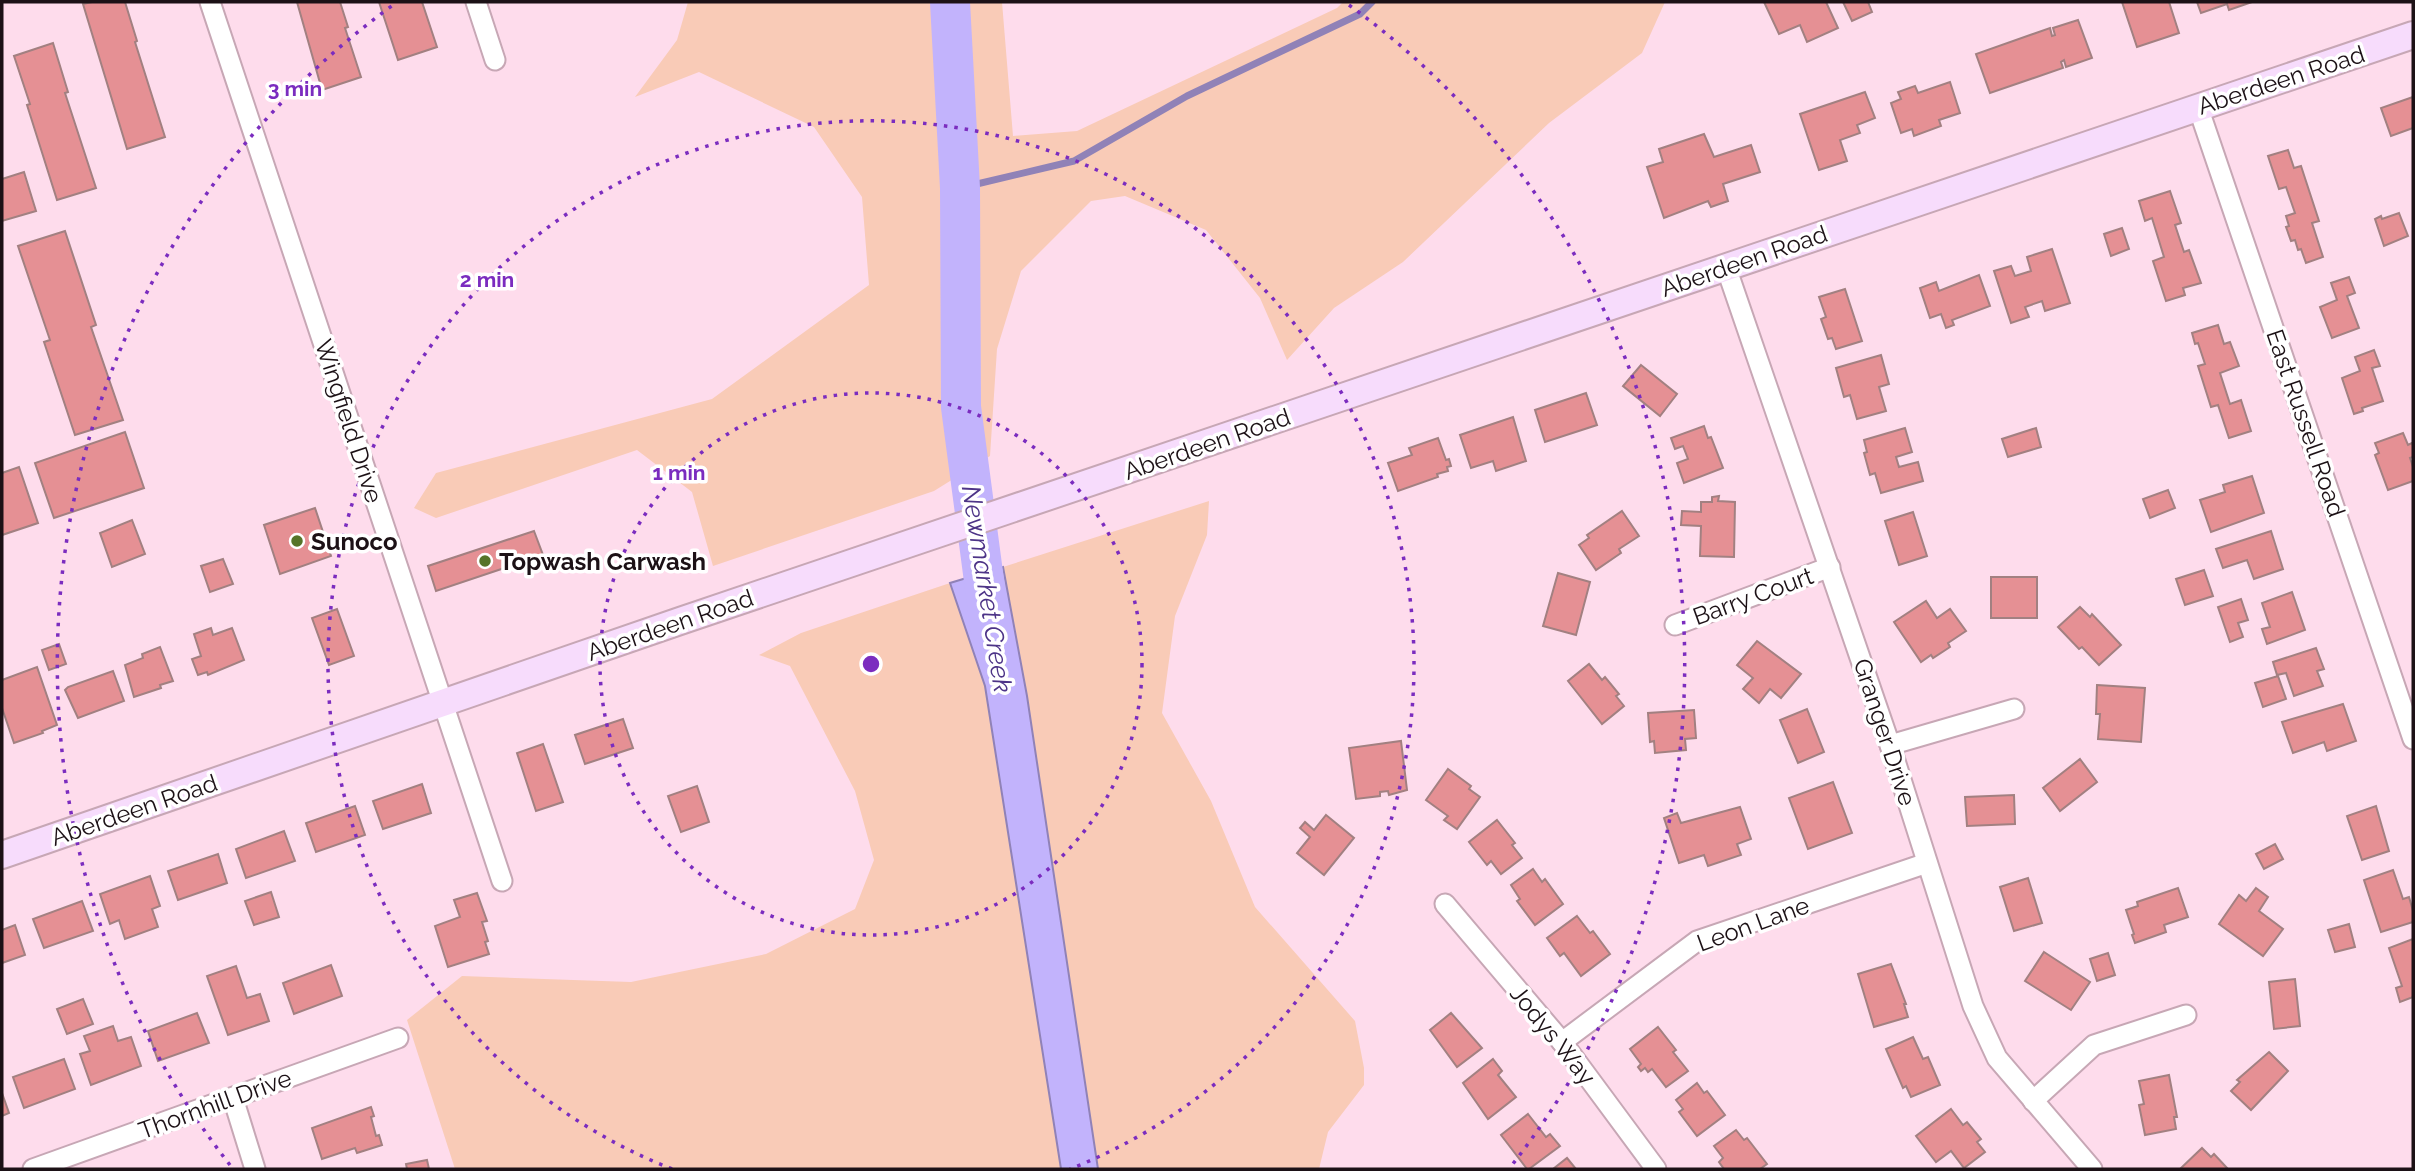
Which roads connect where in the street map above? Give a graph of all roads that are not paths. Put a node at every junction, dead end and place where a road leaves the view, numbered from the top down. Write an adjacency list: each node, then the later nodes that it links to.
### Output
1 (209, 2): 9 (street, Wingfield Drive)
2 (476, 2): 4 (street)
3 (2413, 36): 5 (main road, Aberdeen Road)
4 (495, 60)
5 (2198, 107): 6 (main road, Aberdeen Road); 11 (street, East Russell Road)
6 (1726, 267): 7 (street, Granger Drive); 9 (main road, Aberdeen Road)
7 (1830, 568): 8 (street, Barry Court); 12 (street, Granger Drive)
8 (1675, 625)
9 (442, 702): 13 (main road, Aberdeen Road); 15 (street, Wingfield Drive)
10 (2014, 709): 12 (street)
11 (2413, 736)
12 (1890, 745): 14 (street, Granger Drive)
13 (2, 855)
14 (1927, 863): 19 (street, Leon Lane); 21 (street, Granger Drive)
15 (502, 881)
16 (1445, 904): 19 (street, Jodys Way)
17 (2186, 1015): 21 (street)
18 (398, 1038): 20 (street, Thornhill Drive)
19 (1562, 1042): 24 (street, Jodys Way)
20 (233, 1098): 22 (street, Thornhill Drive); 23 (street)
21 (2033, 1101): 25 (street, Granger Drive)
22 (33, 1169)
23 (255, 1169)
24 (1656, 1169)
25 (2092, 1169)

